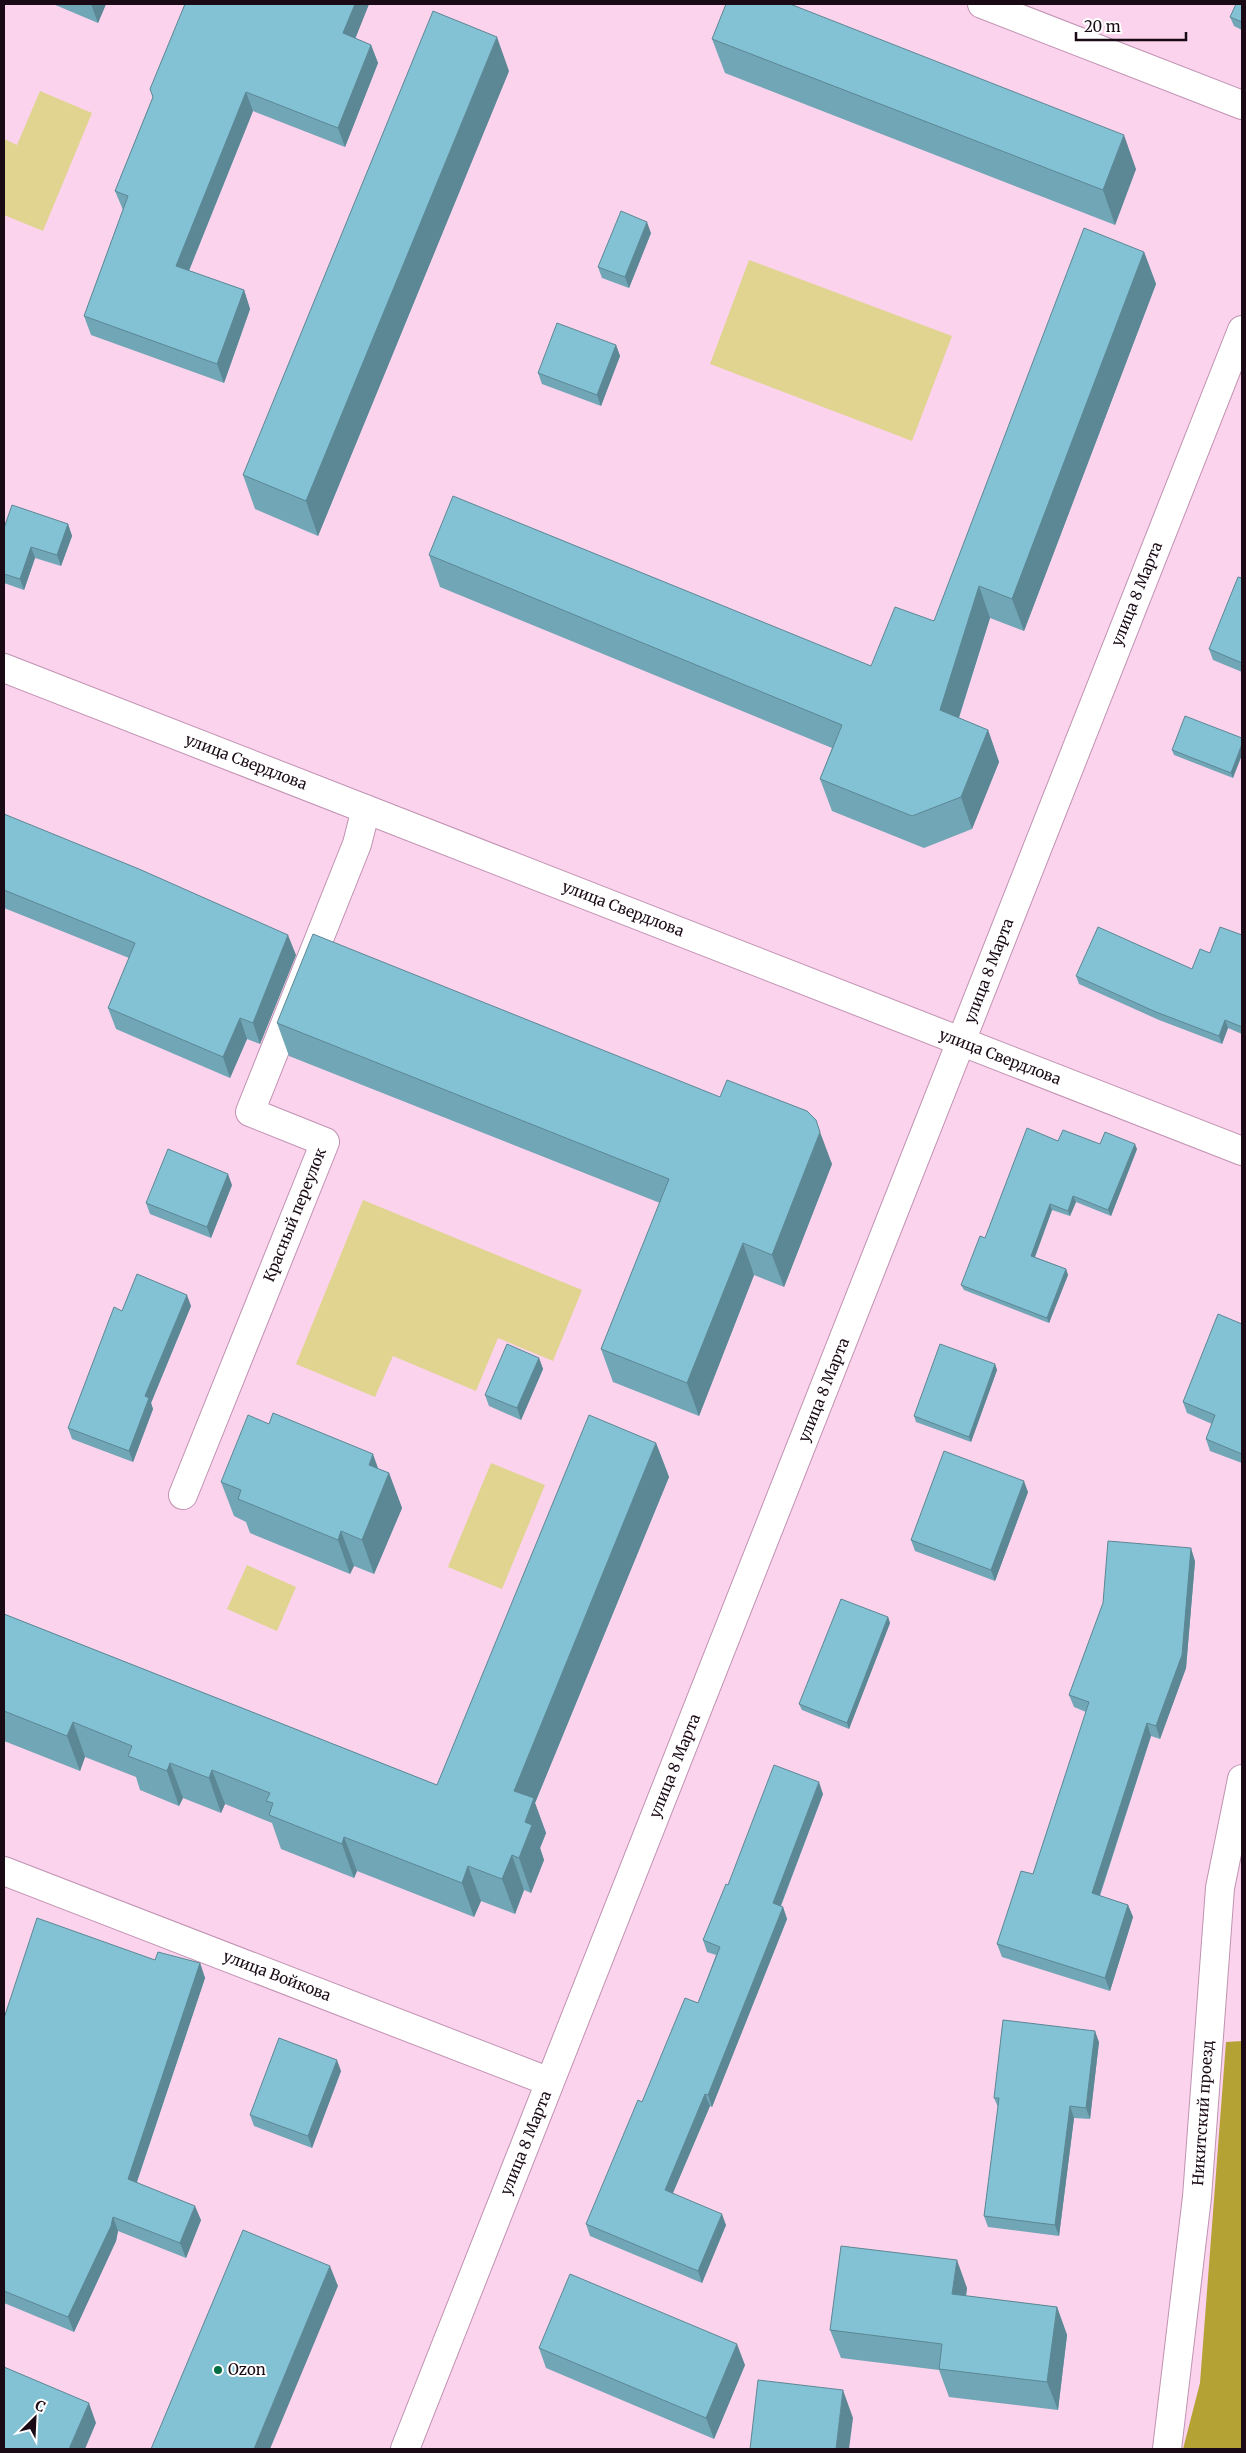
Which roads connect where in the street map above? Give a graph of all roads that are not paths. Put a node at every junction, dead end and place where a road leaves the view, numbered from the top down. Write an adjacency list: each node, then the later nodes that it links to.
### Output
1 (982, 4): 2 (street)
2 (1242, 105)
3 (1242, 330): 6 (street, улица 8 Марта)
4 (4, 668): 5 (street, улица Свердлова)
5 (366, 809): 6 (street, улица Свердлова); 8 (street, Красный переулок)
6 (962, 1042): 7 (street, улица Свердлова); 11 (street, улица 8 Марта)
7 (1242, 1151)
8 (182, 1495)
9 (1242, 1779): 13 (street, Никитский проезд)
10 (4, 1871): 11 (street, улица Войкова)
11 (550, 2082): 12 (street, улица 8 Марта)
12 (405, 2449)
13 (1167, 2449)

